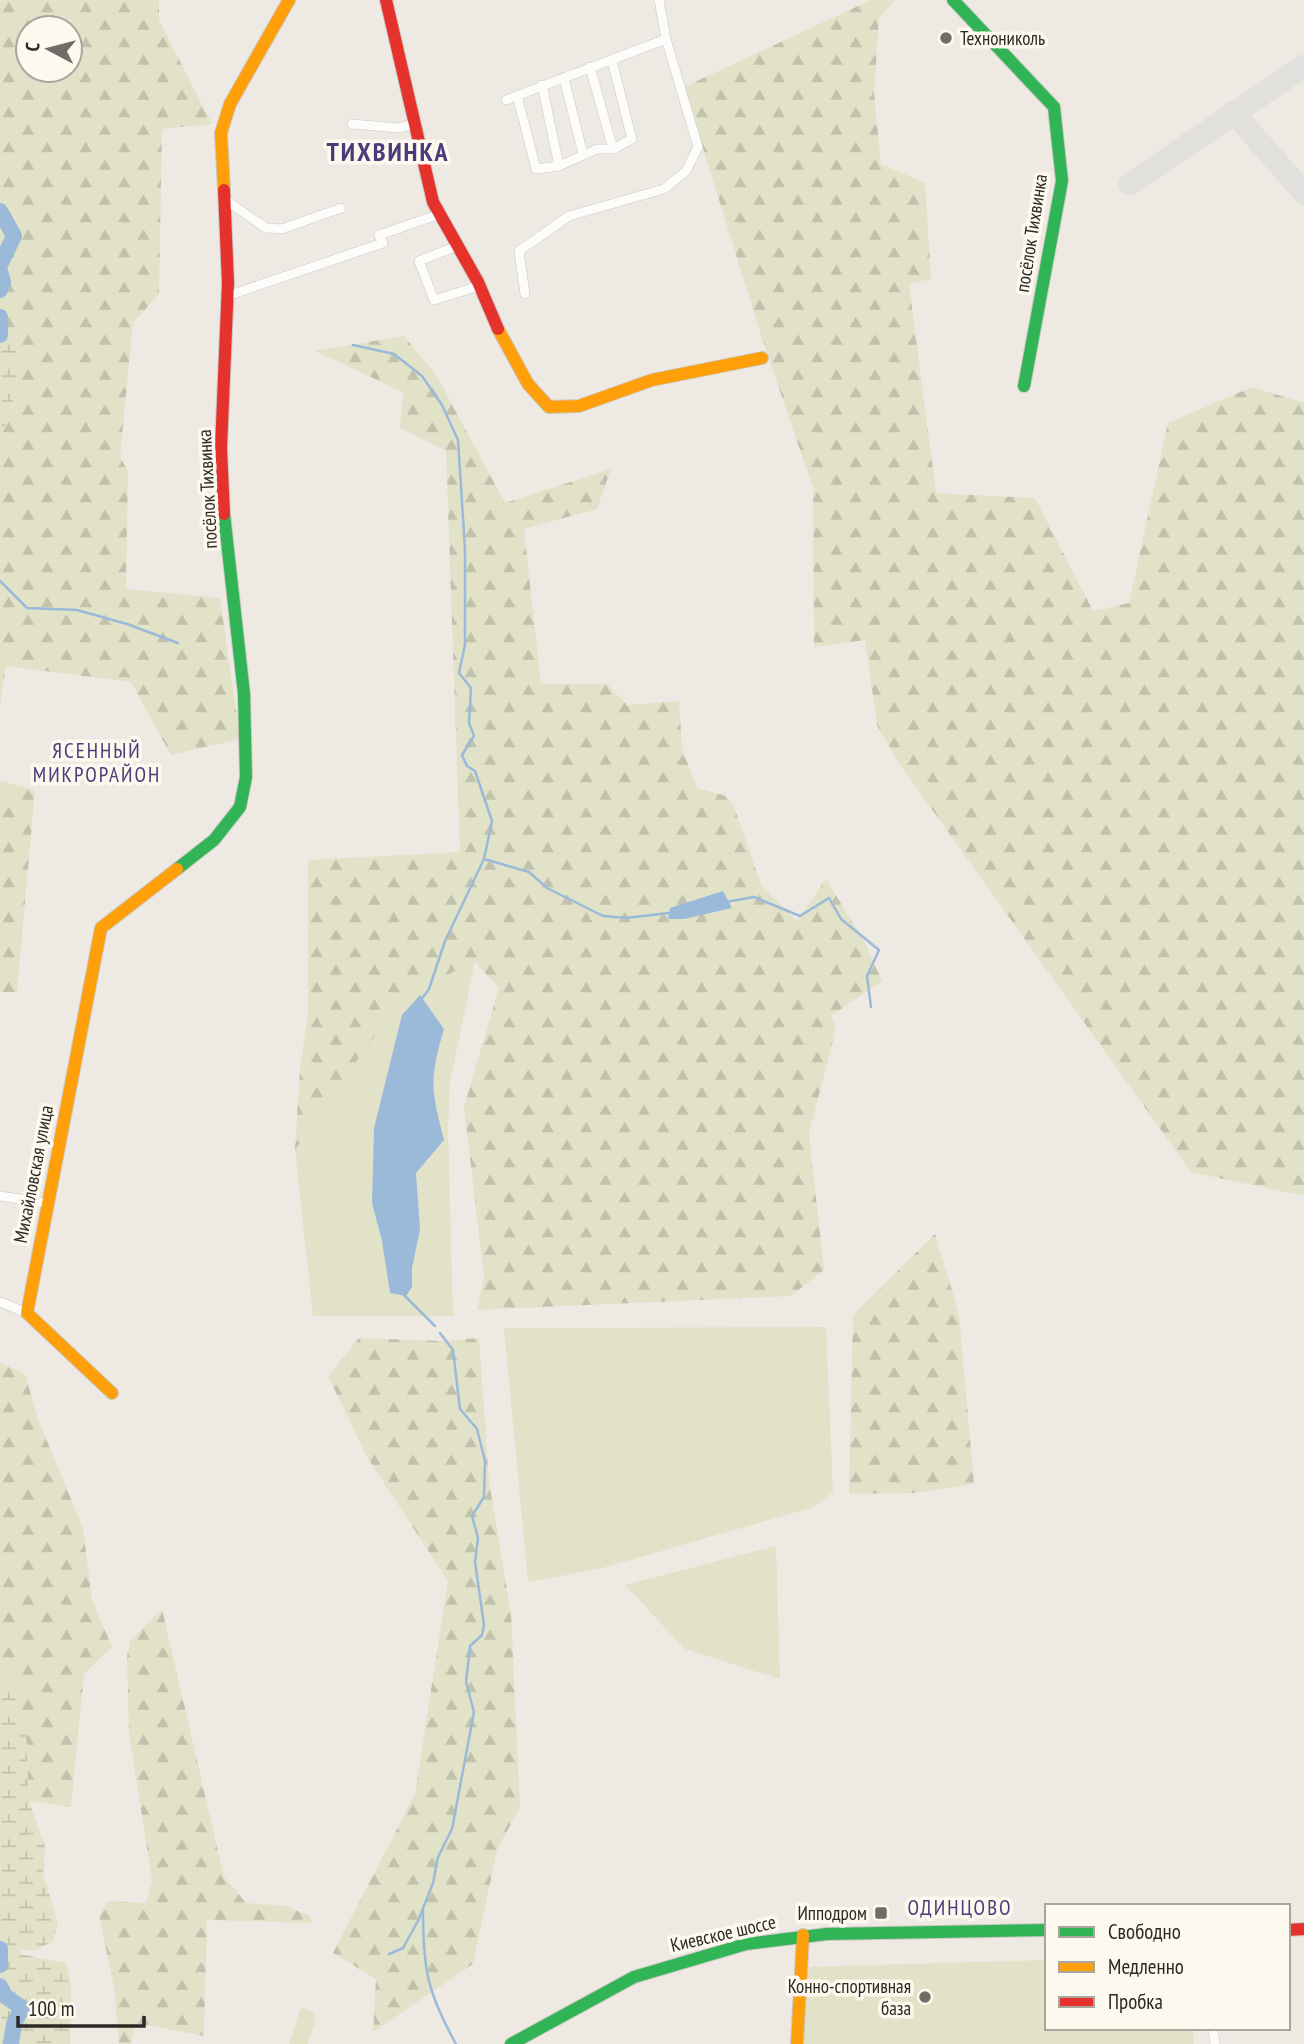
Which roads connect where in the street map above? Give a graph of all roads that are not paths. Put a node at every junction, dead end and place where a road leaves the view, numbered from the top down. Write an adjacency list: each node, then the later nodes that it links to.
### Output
1 (289, 0): 17 (street, посёлок Тихвинка)
2 (386, 0): 13 (street)
3 (659, 0): 5 (street)
4 (953, 0): 25 (street, посёлок Тихвинка)
5 (666, 39): 6 (street); 22 (street)
6 (611, 61): 7 (street); 14 (street)
7 (590, 67): 8 (street); 14 (street)
8 (565, 78): 9 (street); 15 (street)
9 (542, 85): 10 (street); 16 (street)
10 (517, 95): 11 (street); 16 (street)
11 (506, 100)
12 (352, 124): 13 (street)
13 (416, 124): 19 (street)
14 (613, 149): 15 (street)
15 (583, 154): 16 (street)
16 (559, 166)
17 (224, 199): 18 (street); 23 (street, посёлок Тихвинка)
18 (341, 208)
19 (440, 214): 20 (street); 23 (street)
20 (457, 246): 21 (street); 21 (street)
21 (480, 286): 24 (street)
22 (525, 294)
23 (227, 296): 26 (street, посёлок Тихвинка)
24 (762, 358)
25 (1024, 386)
26 (101, 928): 28 (street, Михайловская улица)
27 (0, 1196): 28 (street)
28 (46, 1203): 30 (street, Михайловская улица)
29 (0, 1302): 30 (street)
30 (27, 1313): 31 (street)
31 (112, 1393)
32 (1045, 1930): 33 (street, Киевское шоссе)
33 (803, 1935): 34 (street, Киевское шоссе); 35 (street)
34 (511, 2044)
35 (797, 2044)

